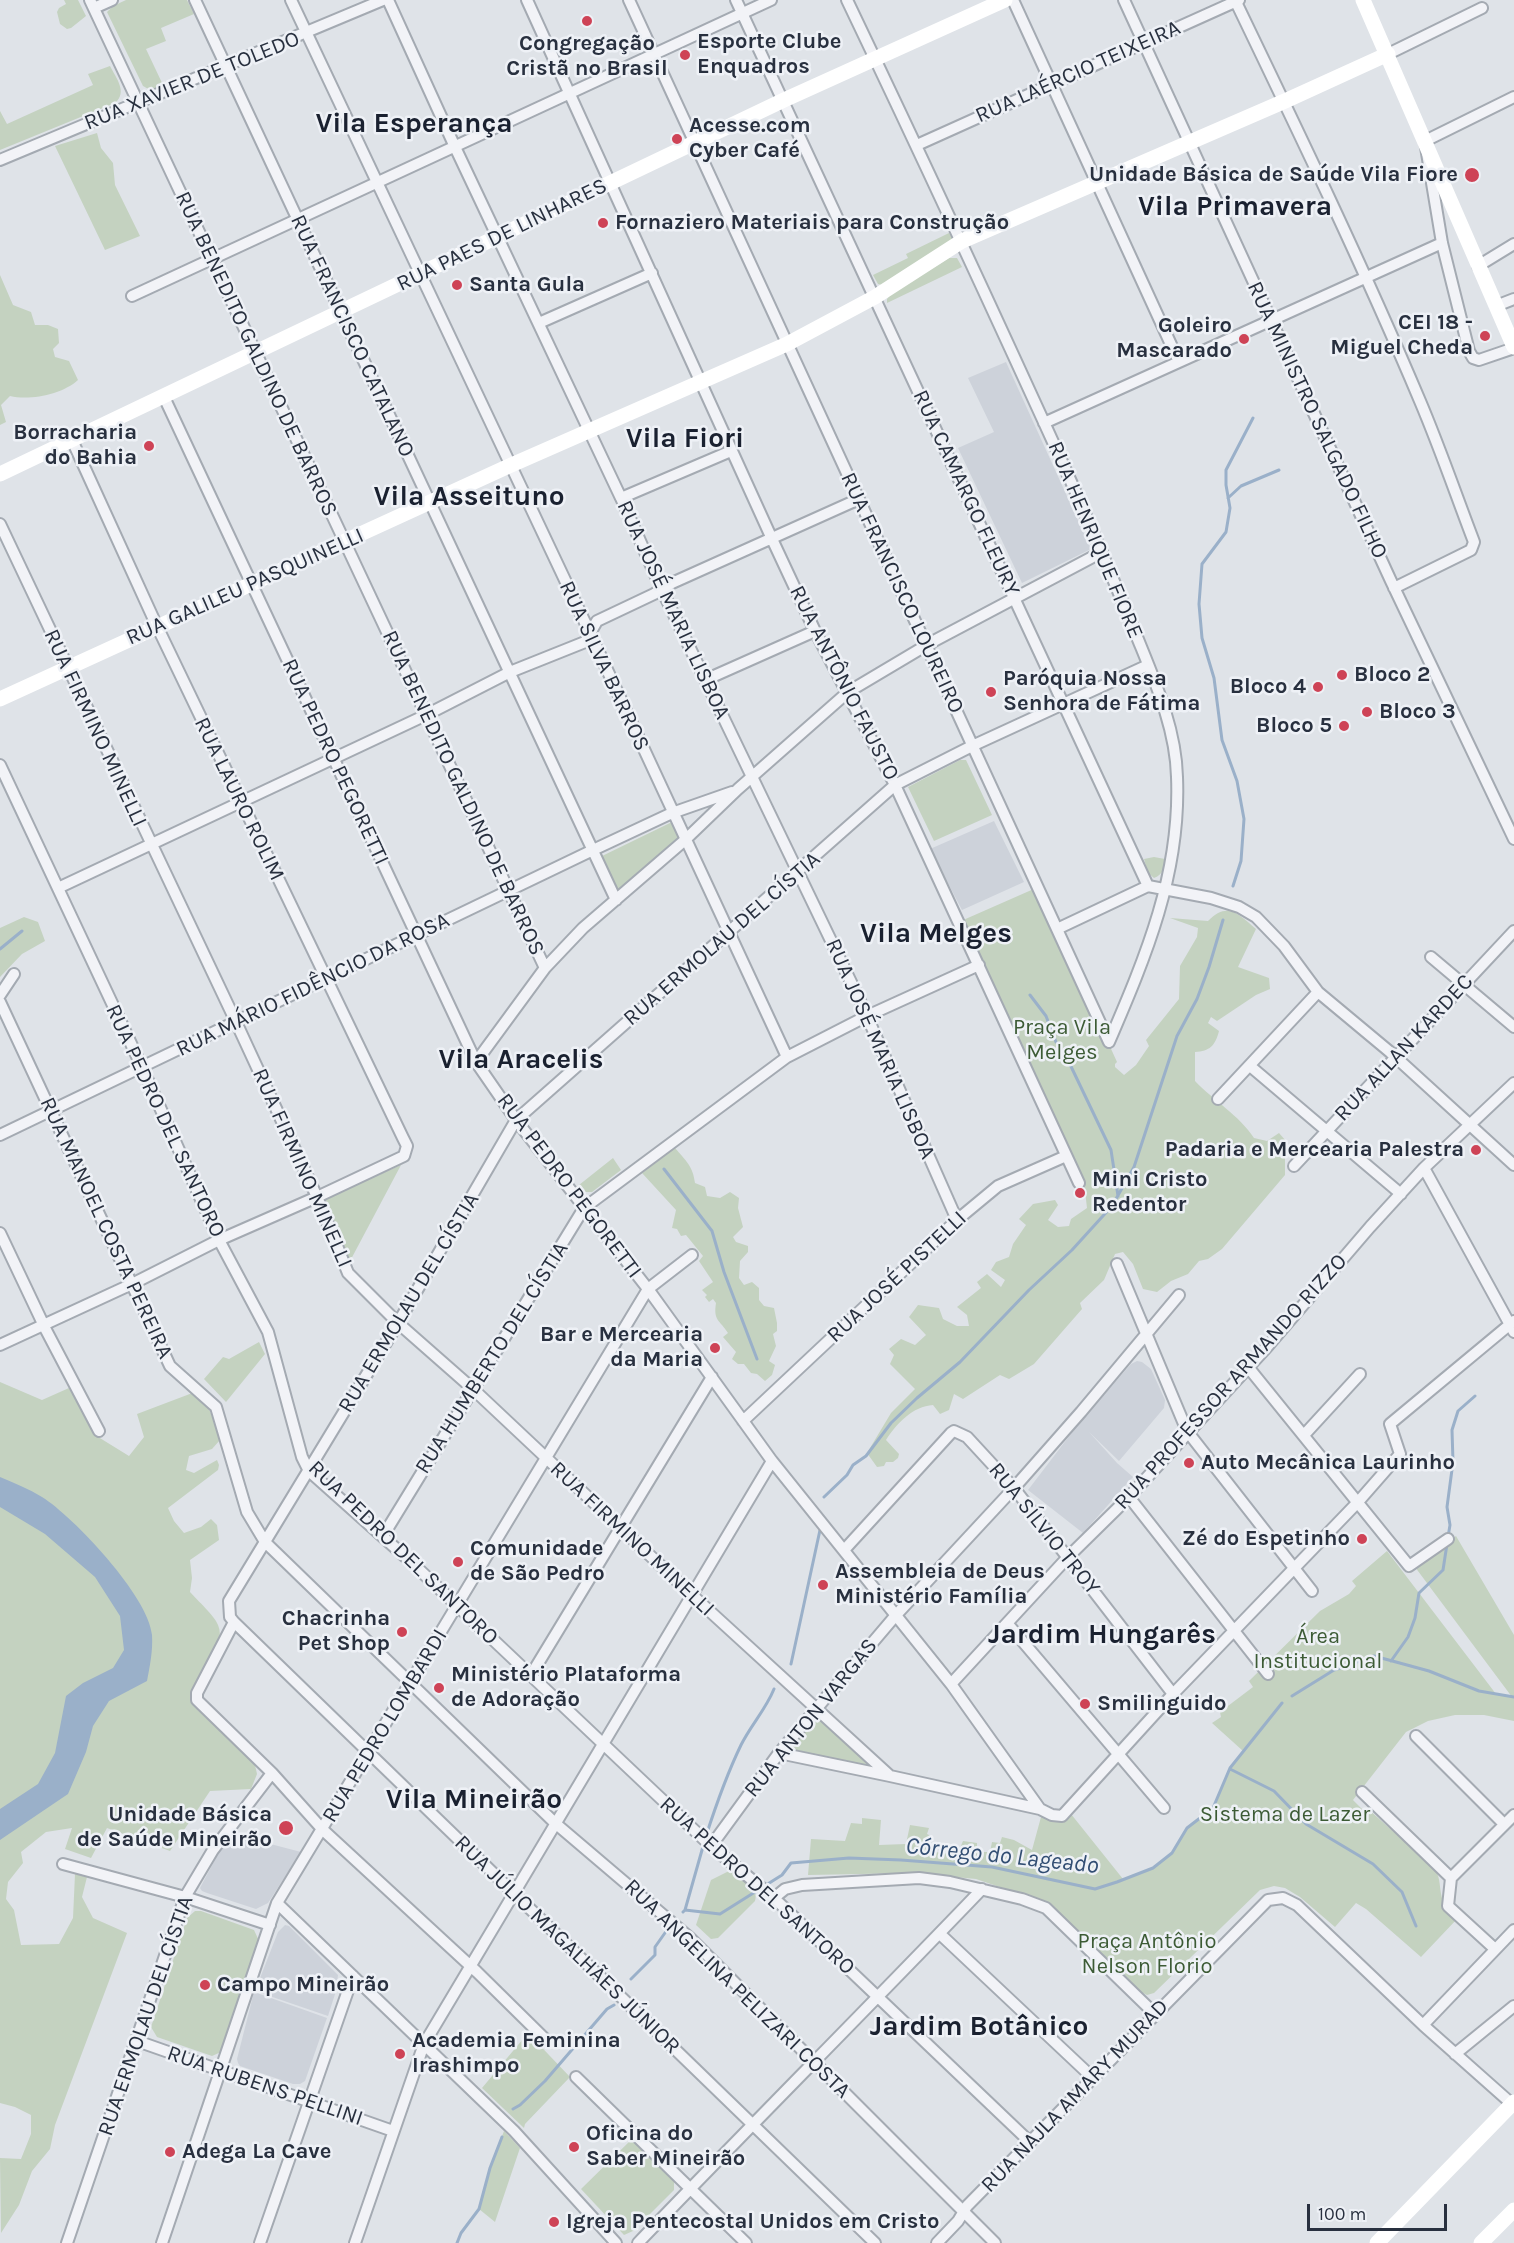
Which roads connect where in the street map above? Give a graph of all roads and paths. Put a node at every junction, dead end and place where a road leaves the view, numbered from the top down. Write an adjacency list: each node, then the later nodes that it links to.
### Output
1 (112, 0): 16 (street)
2 (195, 0): 24 (street, RUA FRANCISCO CATALANO)
3 (291, 0): 19 (street, RUA SILVA BARROS)
4 (383, 0): 19 (street, RUA XAVIER DE TOLEDO)
5 (388, 0): 35 (street, RUA JOSÉ MARIA LISBOA)
6 (527, 0): 26 (street, RUA ANTÔNIO FAUSTO)
7 (629, 0): 21 (street, RUA FRANCISCO LOUREIRO)
8 (736, 0): 18 (street, RUA CAMARGO FLEURY)
9 (771, 0): 18 (street)
10 (847, 0): 23 (street, RUA HENRIQUE FIORE)
11 (1005, 0): 23 (street, RUA PAES DE LINHARES)
12 (1013, 0): 25 (street)
13 (1124, 0): 20 (street, RUA MINISTRO SALGADO FILHO)
14 (1363, 0): 22 (street)
15 (1236, 1): 20 (street, RUA LAÉRCIO TEIXEIRA); 29 (street)
16 (92, 4): 30 (street, RUA BENEDITO GALDINO DE BARROS)
17 (1482, 8): 22 (street)
18 (743, 13): 21 (street); 28 (street, RUA CAMARGO FLEURY)
19 (306, 33): 24 (street, RUA XAVIER DE TOLEDO); 38 (street, RUA SILVA BARROS)
20 (1144, 43): 25 (street, RUA LAÉRCIO TEIXEIRA); 32 (street, RUA MINISTRO SALGADO FILHO)
21 (654, 54): 26 (street); 33 (street, RUA FRANCISCO LOUREIRO)
22 (1388, 54): 29 (street, RUA GALILEU PASQUINELLI); 31 (street)
23 (875, 59): 28 (street, RUA PAES DE LINHARES); 34 (street, RUA HENRIQUE FIORE)
24 (226, 67): 30 (street, RUA XAVIER DE TOLEDO); 41 (street, RUA FRANCISCO CATALANO)
25 (1052, 84): 34 (street, RUA LAÉRCIO TEIXEIRA); 39 (street)
26 (570, 93): 35 (street); 37 (street, RUA ANTÔNIO FAUSTO)
27 (1514, 97): 31 (street)
28 (784, 100): 33 (street, RUA PAES DE LINHARES); 52 (street, RUA CAMARGO FLEURY)
29 (1285, 101): 32 (street, RUA GALILEU PASQUINELLI); 50 (street)
30 (139, 103): 36 (street, RUA XAVIER DE TOLEDO); 46 (street, RUA BENEDITO GALDINO DE BARROS)
31 (1425, 141): 40 (street)
32 (1190, 142): 39 (street, RUA GALILEU PASQUINELLI); 56 (street, RUA MINISTRO SALGADO FILHO)
33 (695, 144): 37 (street, RUA PAES DE LINHARES); 58 (street, RUA FRANCISCO LOUREIRO)
34 (917, 145): 43 (street, RUA HENRIQUE FIORE)
35 (455, 147): 38 (street); 42 (street, RUA JOSÉ MARIA LISBOA)
36 (0, 160)
37 (611, 182): 42 (street, RUA PAES DE LINHARES); 48 (street, RUA ANTÔNIO FAUSTO)
38 (377, 183): 41 (street); 49 (street, RUA SILVA BARROS)
39 (1097, 183): 43 (street, RUA GALILEU PASQUINELLI); 61 (street)
40 (1440, 195): 44 (street); 47 (street)
41 (298, 220): 46 (street); 55 (street, RUA FRANCISCO CATALANO)
42 (498, 237): 49 (street, RUA PAES DE LINHARES); 57 (street, RUA JOSÉ MARIA LISBOA)
43 (962, 242): 52 (street, RUA GALILEU PASQUINELLI); 64 (street, RUA HENRIQUE FIORE)
44 (1442, 243): 50 (street); 59 (street)
45 (1514, 244): 47 (street)
46 (212, 259): 51 (street); 60 (street, RUA BENEDITO GALDINO DE BARROS)
47 (1478, 266): 54 (street)
48 (652, 273): 57 (street); 62 (street, RUA ANTÔNIO FAUSTO)
49 (420, 275): 55 (street, RUA PAES DE LINHARES); 68 (street, RUA SILVA BARROS)
50 (1366, 278): 56 (street); 79 (street)
51 (132, 296)
52 (875, 297): 58 (street, RUA GALILEU PASQUINELLI); 80 (street, RUA CAMARGO FLEURY)
53 (1514, 299): 54 (street)
54 (1496, 306): 59 (street)
55 (342, 312): 60 (street, RUA PAES DE LINHARES); 72 (street, RUA FRANCISCO CATALANO)
56 (1271, 320): 61 (street); 79 (street, RUA MINISTRO SALGADO FILHO)
57 (538, 323): 65 (street, RUA JOSÉ MARIA LISBOA)
58 (787, 344): 62 (street, RUA GALILEU PASQUINELLI); 71 (street, RUA FRANCISCO LOUREIRO)
59 (1514, 348)
60 (256, 353): 63 (street, RUA PAES DE LINHARES); 75 (street, RUA BENEDITO GALDINO DE BARROS)
61 (1179, 362): 64 (street)
62 (701, 381): 65 (street, RUA GALILEU PASQUINELLI); 67 (street, RUA ANTÔNIO FAUSTO)
63 (164, 397): 66 (street, RUA PAES DE LINHARES); 77 (street, RUA PEDRO PEGORETTI)
64 (1044, 423): 76 (street, RUA HENRIQUE FIORE)
65 (590, 431): 68 (street, RUA GALILEU PASQUINELLI); 70 (street, RUA JOSÉ MARIA LISBOA)
66 (72, 440): 69 (street, RUA PAES DE LINHARES); 81 (street, RUA LAURO ROLIM)
67 (731, 451): 70 (street); 74 (street, RUA ANTÔNIO FAUSTO)
68 (509, 466): 72 (street, RUA GALILEU PASQUINELLI); 83 (street, RUA SILVA BARROS)
69 (0, 474)
70 (621, 498): 78 (street, RUA JOSÉ MARIA LISBOA)
71 (859, 499): 74 (street); 84 (street, RUA FRANCISCO LOUREIRO)
72 (430, 503): 75 (street, RUA GALILEU PASQUINELLI); 87 (street, RUA FRANCISCO CATALANO)
73 (0, 524): 86 (street, RUA FIRMINO MINELLI)
74 (772, 539): 78 (street); 82 (street, RUA ANTÔNIO FAUSTO)
75 (345, 542): 77 (street, RUA GALILEU PASQUINELLI); 92 (street, RUA BENEDITO GALDINO DE BARROS)
76 (1102, 552): 80 (street); 85 (street, RUA HENRIQUE FIORE)
77 (251, 583): 81 (street, RUA GALILEU PASQUINELLI); 94 (street, RUA PEDRO PEGORETTI)
78 (661, 588): 83 (street); 88 (street, RUA JOSÉ MARIA LISBOA)
79 (1394, 588): 101 (street, RUA MINISTRO SALGADO FILHO)
80 (1015, 598): 84 (street); 91 (street, RUA CAMARGO FLEURY)
81 (157, 627): 86 (street, RUA GALILEU PASQUINELLI); 99 (street, RUA LAURO ROLIM)
82 (815, 631): 88 (street); 89 (street, RUA ANTÔNIO FAUSTO)
83 (590, 633): 87 (street); 100 (street, RUA SILVA BARROS)
84 (926, 645): 89 (street); 93 (street, RUA FRANCISCO LOUREIRO)
85 (1148, 665): 91 (street, RUA ERMOLAU DEL CÍSTIA); 109 (street, RUA HENRIQUE FIORE)
86 (67, 668): 90 (street, RUA GALILEU PASQUINELLI); 103 (street, RUA FIRMINO MINELLI)
87 (510, 672): 92 (street); 104 (street, RUA FRANCISCO CATALANO)
88 (705, 680): 96 (street, RUA JOSÉ MARIA LISBOA)
89 (848, 692): 96 (street); 97 (street, RUA ANTÔNIO FAUSTO)
90 (0, 699)
91 (1064, 705): 93 (street, RUA ERMOLAU DEL CÍSTIA); 106 (street, RUA CAMARGO FLEURY)
92 (426, 716): 94 (street); 108 (street, RUA BENEDITO GALDINO DE BARROS)
93 (972, 746): 97 (street, RUA ERMOLAU DEL CÍSTIA); 111 (street, RUA FRANCISCO LOUREIRO)
94 (333, 759): 99 (street); 114 (street, RUA PEDRO PEGORETTI)
95 (0, 765): 107 (street, RUA PEDRO DEL SANTORO)
96 (752, 778): 98 (street); 105 (street, RUA JOSÉ MARIA LISBOA)
97 (896, 785): 105 (street, RUA ERMOLAU DEL CÍSTIA); 116 (street, RUA ANTÔNIO FAUSTO)
98 (738, 789): 100 (street, RUA MÁRIO FIDÊNCIO DA ROSA); 102 (street)
99 (240, 803): 103 (street); 119 (street, RUA LAURO ROLIM)
100 (672, 813): 102 (street, RUA SILVA BARROS); 104 (street, RUA MÁRIO FIDÊNCIO DA ROSA)
101 (1514, 839)
102 (685, 840): 110 (street); 113 (street, RUA SILVA BARROS)
103 (151, 845): 107 (street); 125 (street, RUA FIRMINO MINELLI)
104 (593, 850): 108 (street, RUA MÁRIO FIDÊNCIO DA ROSA); 110 (street, RUA FRANCISCO CATALANO)
105 (799, 872): 113 (street, RUA ERMOLAU DEL CÍSTIA); 124 (street, RUA JOSÉ MARIA LISBOA)
106 (1148, 886): 109 (street); 111 (street)
107 (58, 888): 132 (street, RUA PEDRO DEL SANTORO)
108 (509, 891): 114 (street, RUA MÁRIO FIDÊNCIO DA ROSA); 117 (street, RUA BENEDITO GALDINO DE BARROS)
109 (1165, 891): 121 (street); 127 (street, RUA HENRIQUE FIORE)
110 (616, 900): 117 (street)
111 (1057, 929): 127 (street, RUA FRANCISCO LOUREIRO)
112 (1514, 931): 120 (street, RUA ALLAN KARDEC)
113 (728, 932): 128 (street, RUA SILVA BARROS); 136 (street, RUA ERMOLAU DEL CÍSTIA)
114 (416, 935): 119 (street, RUA MÁRIO FIDÊNCIO DA ROSA); 130 (street, RUA PEDRO PEGORETTI)
115 (1431, 957): 120 (street)
116 (979, 965): 124 (street, RUA HUMBERTO DEL CÍSTIA); 140 (street, RUA ANTÔNIO FAUSTO)
117 (545, 968): 130 (street)
118 (14, 974): 122 (street)
119 (326, 978): 125 (street, RUA MÁRIO FIDÊNCIO DA ROSA); 146 (street, RUA LAURO ROLIM)
120 (1463, 983): 126 (street); 129 (street, RUA ALLAN KARDEC)
121 (1318, 992): 129 (street); 131 (street)
122 (0, 994)
123 (0, 1002): 135 (street, RUA MANOEL COSTA PEREIRA)
124 (867, 1016): 128 (street, RUA HUMBERTO DEL CÍSTIA); 148 (street, RUA JOSÉ MARIA LISBOA)
125 (236, 1022): 132 (street, RUA MÁRIO FIDÊNCIO DA ROSA); 146 (street, RUA FIRMINO MINELLI)
126 (1514, 1027)
127 (1108, 1042)
128 (787, 1057): 147 (street, RUA HUMBERTO DEL CÍSTIA)
129 (1395, 1058): 137 (street); 138 (street, RUA ALLAN KARDEC)
130 (476, 1062): 136 (street, RUA PEDRO PEGORETTI)
131 (1250, 1066): 134 (street); 138 (street)
132 (142, 1067): 135 (street, RUA MÁRIO FIDÊNCIO DA ROSA); 150 (street, RUA PEDRO DEL SANTORO)
133 (1514, 1083): 137 (street, RUA PROFESSOR ARMANDO RIZZO)
134 (1218, 1100)
135 (51, 1111): 139 (street, RUA MÁRIO FIDÊNCIO DA ROSA); 153 (street, RUA MANOEL COSTA PEREIRA)
136 (516, 1120): 147 (street, RUA PEDRO PEGORETTI); 156 (street, RUA ERMOLAU DEL CÍSTIA)
137 (1470, 1125): 141 (street); 143 (street, RUA PROFESSOR ARMANDO RIZZO)
138 (1327, 1131): 142 (street, RUA ALLAN KARDEC); 145 (street)
139 (0, 1135)
140 (1066, 1156): 144 (street, RUA ANTÔNIO FAUSTO); 148 (street, RUA JOSÉ PISTELLI)
141 (1514, 1165)
142 (1294, 1166)
143 (1424, 1168): 145 (street, RUA PROFESSOR ARMANDO RIZZO); 158 (street)
144 (1079, 1183)
145 (1401, 1194): 161 (street, RUA PROFESSOR ARMANDO RIZZO)
146 (317, 1197): 150 (street); 156 (street, RUA FIRMINO MINELLI)
147 (584, 1208): 154 (street, RUA PEDRO PEGORETTI); 164 (street, RUA HUMBERTO DEL CÍSTIA)
148 (957, 1220): 165 (street, RUA JOSÉ PISTELLI)
149 (0, 1233): 157 (street)
150 (219, 1240): 153 (street); 171 (street, RUA PEDRO DEL SANTORO)
151 (692, 1255): 154 (street, RUA PEDRO LOMBARDI)
152 (1117, 1264): 159 (street)
153 (132, 1284): 157 (street); 178 (street, RUA MANOEL COSTA PEREIRA)
154 (648, 1289): 163 (street, RUA PEDRO PEGORETTI); 169 (street, RUA PEDRO LOMBARDI)
155 (1179, 1295): 159 (street)
156 (398, 1323): 164 (street, RUA FIRMINO MINELLI); 171 (street, RUA ERMOLAU DEL CÍSTIA)
157 (44, 1324): 160 (street); 166 (street)
158 (1512, 1326): 174 (street)
159 (1147, 1333): 167 (street); 172 (street)
160 (0, 1345)
161 (1248, 1367): 167 (street, RUA PROFESSOR ARMANDO RIZZO); 168 (street)
162 (1360, 1374): 168 (street)
163 (712, 1377): 165 (street, RUA PEDRO PEGORETTI); 175 (street)
164 (473, 1389): 169 (street, RUA FIRMINO MINELLI); 176 (street, RUA HUMBERTO DEL CÍSTIA)
165 (743, 1420): 170 (street, RUA PEDRO PEGORETTI)
166 (99, 1431)
167 (1187, 1431): 173 (street, RUA PROFESSOR ARMANDO RIZZO); 181 (street)
168 (1304, 1435): 174 (street)
169 (546, 1459): 175 (street, RUA FIRMINO MINELLI); 184 (street, RUA PEDRO LOMBARDI)
170 (772, 1461): 179 (street, RUA PEDRO PEGORETTI); 183 (street)
171 (309, 1471): 176 (street, RUA PEDRO DEL SANTORO); 178 (street, RUA ERMOLAU DEL CÍSTIA)
172 (1014, 1488): 179 (street, RUA SÍLVIO TROY); 180 (street, RUA SÍLVIO TROY); 185 (street, RUA ANTON VARGAS)
173 (1129, 1497): 180 (street, RUA PROFESSOR ARMANDO RIZZO); 188 (street)
174 (1358, 1502): 177 (street); 181 (street)
175 (620, 1527): 183 (street, RUA FIRMINO MINELLI); 190 (street)
176 (383, 1536): 184 (street, RUA PEDRO DEL SANTORO)
177 (1448, 1539)
178 (265, 1542): 186 (street, RUA ERMOLAU DEL CÍSTIA); 191 (street, RUA ANGELINA PELIZARI COSTA)
179 (845, 1549): 185 (street, RUA PEDRO PEGORETTI)
180 (1068, 1557): 187 (street, RUA PROFESSOR ARMANDO RIZZO); 193 (street, RUA SÍLVIO TROY)
181 (1294, 1569): 182 (street); 188 (street)
182 (1312, 1591)
183 (692, 1595): 194 (street, RUA FIRMINO MINELLI); 196 (street)
184 (457, 1606): 190 (street, RUA PEDRO DEL SANTORO); 191 (street, RUA PEDRO LOMBARDI)
185 (896, 1615): 192 (street, RUA PEDRO PEGORETTI); 194 (street, RUA ANTON VARGAS)
186 (234, 1622): 197 (street, RUA JÚLIO MAGALHÃES JÚNIOR); 200 (street, RUA ERMOLAU DEL CÍSTIA)
187 (1007, 1623): 192 (street, RUA PROFESSOR ARMANDO RIZZO); 199 (street)
188 (1233, 1632): 189 (street); 193 (street)
189 (1268, 1674)
190 (531, 1675): 196 (street, RUA PEDRO DEL SANTORO)
191 (411, 1683): 197 (street, RUA PEDRO LOMBARDI); 206 (street, RUA ANGELINA PELIZARI COSTA)
192 (951, 1684): 204 (street, RUA PEDRO PEGORETTI)
193 (1173, 1694): 199 (street)
194 (817, 1708): 198 (street, RUA ANTON VARGAS); 201 (street, RUA FIRMINO MINELLI)
195 (1416, 1736): 207 (street)
196 (603, 1744): 206 (street); 209 (street, RUA PEDRO DEL SANTORO)
197 (369, 1752): 208 (street, RUA PEDRO LOMBARDI); 213 (street, RUA JÚLIO MAGALHÃES JÚNIOR)
198 (780, 1753): 201 (street); 209 (street, RUA ANTON VARGAS)
199 (1118, 1754): 203 (street); 204 (street)
200 (272, 1773): 208 (street); 214 (street, RUA ERMOLAU DEL CÍSTIA)
201 (890, 1776): 204 (street)
202 (1362, 1792): 211 (street)
203 (1164, 1808)
204 (1040, 1809)
205 (1514, 1815): 207 (street)
206 (555, 1822): 213 (street); 231 (street, RUA ANGELINA PELIZARI COSTA)
207 (1504, 1824): 211 (street)
208 (323, 1830): 216 (street, RUA PEDRO LOMBARDI); 221 (street)
209 (711, 1846): 215 (street, RUA PEDRO DEL SANTORO)
210 (63, 1864): 214 (street)
211 (1451, 1878): 220 (street)
212 (982, 1889): 215 (street); 219 (street); 225 (street)
213 (514, 1894): 221 (street); 237 (street, RUA JÚLIO MAGALHÃES JÚNIOR)
214 (185, 1897): 217 (street); 228 (street, RUA ERMOLAU DEL CÍSTIA)
215 (774, 1898): 223 (street, RUA PEDRO DEL SANTORO)
216 (277, 1904): 217 (street, RUA PEDRO LOMBARDI); 222 (street)
217 (270, 1925): 232 (street, RUA PEDRO LOMBARDI)
218 (1514, 1930): 220 (street)
219 (940, 1934): 223 (street); 234 (street)
220 (1495, 1949): 226 (street)
221 (470, 1966): 227 (street); 229 (street)
222 (353, 1976): 229 (street); 235 (street)
223 (878, 1997): 231 (street); 239 (street, RUA PEDRO DEL SANTORO)
224 (1514, 2006): 230 (street)
225 (1155, 2014): 226 (street, RUA NAJLA AMARY MURAD); 234 (street, RUA NAJLA AMARY MURAD)
226 (1423, 2025): 230 (street)
227 (546, 2040)
228 (137, 2041): 232 (street, RUA RUBENS PELLINI); 243 (street, RUA ERMOLAU DEL CÍSTIA)
229 (424, 2044): 238 (street); 247 (street)
230 (1455, 2054): 236 (street)
231 (816, 2061): 237 (street); 242 (street, RUA ANGELINA PELIZARI COSTA)
232 (220, 2071): 235 (street, RUA RUBENS PELLINI); 244 (street, RUA PEDRO LOMBARDI)
233 (576, 2077): 240 (street)
234 (1092, 2078): 239 (street, RUA NAJLA AMARY MURAD)
235 (310, 2102): 238 (street, RUA RUBENS PELLINI); 245 (street)
236 (1513, 2104): 253 (street)
237 (752, 2124): 240 (street); 250 (street, RUA JÚLIO MAGALHÃES JÚNIOR)
238 (393, 2132): 246 (street)
239 (1030, 2142): 242 (street, RUA NAJLA AMARY MURAD)
240 (690, 2188): 248 (street); 249 (street)
241 (1514, 2210): 254 (street)
242 (964, 2212): 251 (street, RUA NAJLA AMARY MURAD); 252 (street, RUA ANGELINA PELIZARI COSTA)
243 (67, 2243)
244 (162, 2243)
245 (260, 2243)
246 (355, 2243)
247 (616, 2243)
248 (638, 2243)
249 (746, 2243)
250 (875, 2243)
251 (937, 2243)
252 (995, 2243)
253 (1377, 2243)
254 (1481, 2243)

